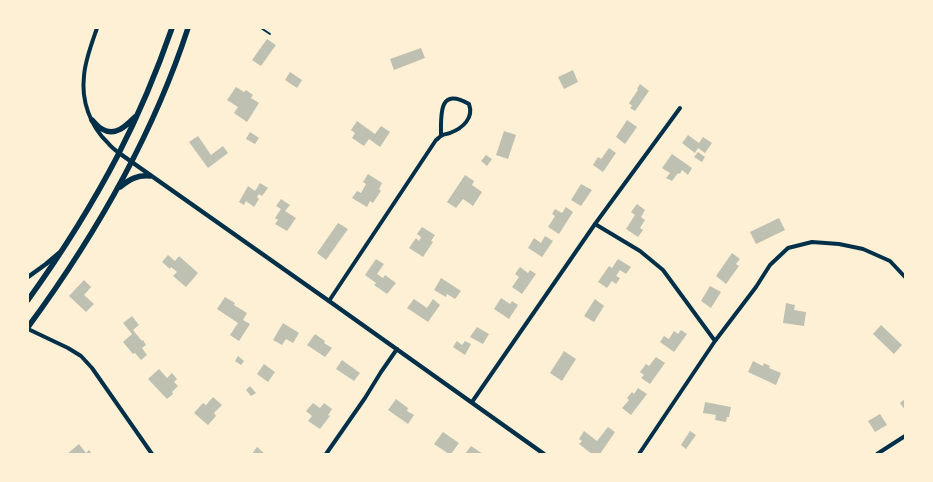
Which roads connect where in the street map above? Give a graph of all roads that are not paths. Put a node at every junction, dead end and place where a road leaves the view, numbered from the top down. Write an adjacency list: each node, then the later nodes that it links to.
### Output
1 (97, 28): 8 (street)
2 (172, 28): 7 (main road)
3 (188, 28): 11 (main road)
4 (261, 28): 5 (lane)
5 (270, 34)
6 (680, 108): 14 (street)
7 (138, 114): 8 (main road); 10 (main road)
8 (92, 120): 10 (street)
9 (441, 136): 9 (street); 19 (street)
10 (119, 154): 11 (street); 15 (main road)
11 (132, 162): 12 (street); 13 (main road)
12 (150, 176): 13 (main road); 19 (street)
13 (117, 190): 20 (main road)
14 (596, 224): 21 (street); 23 (street)
15 (63, 249): 16 (street); 18 (main road)
16 (28, 277)
17 (905, 277): 21 (street)
18 (28, 300)
19 (329, 301): 22 (street)
20 (28, 328): 25 (street)
21 (715, 341): 28 (street)
22 (397, 349): 23 (street); 26 (street)
23 (472, 402): 27 (street)
24 (905, 436): 29 (street)
25 (152, 454)
26 (326, 454)
27 (544, 454)
28 (639, 454)
29 (878, 454)

